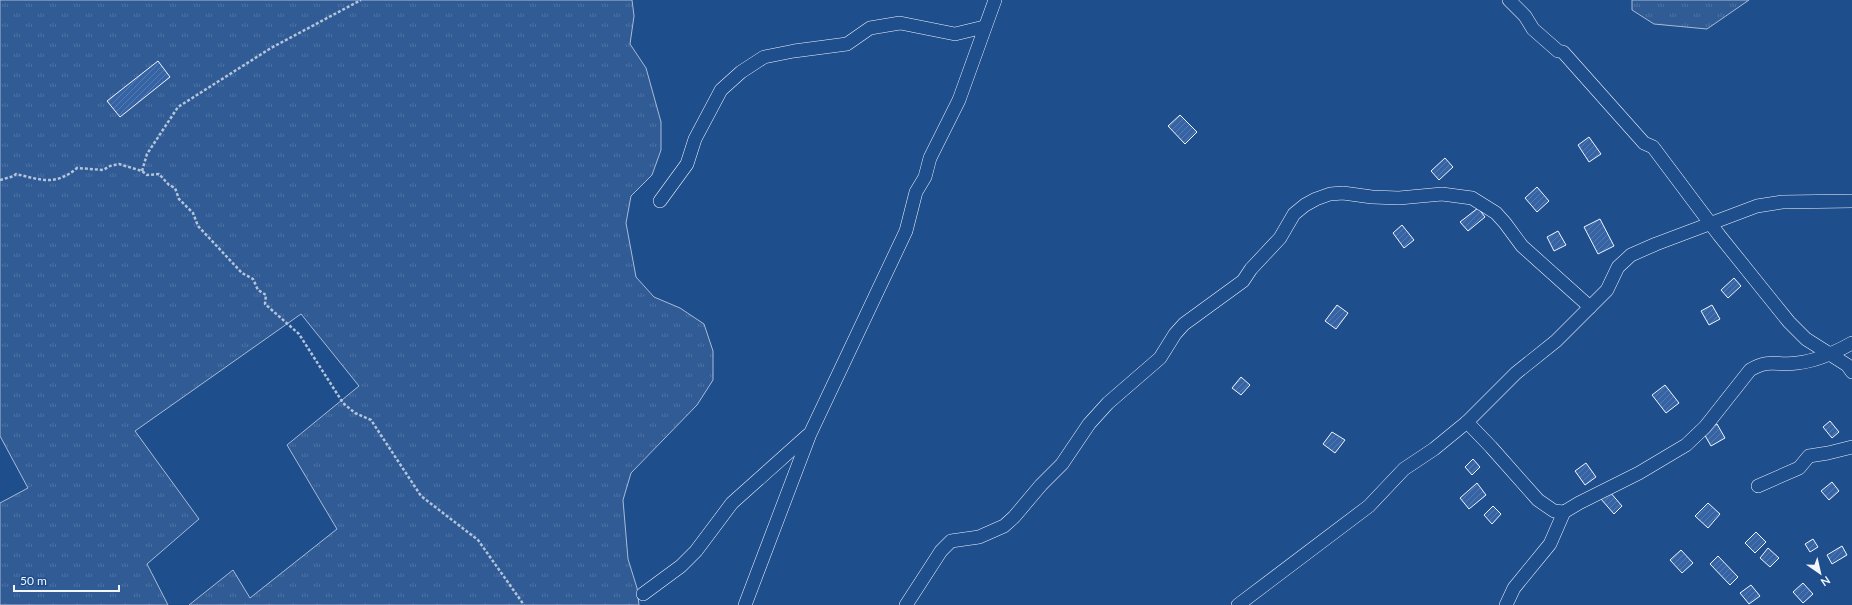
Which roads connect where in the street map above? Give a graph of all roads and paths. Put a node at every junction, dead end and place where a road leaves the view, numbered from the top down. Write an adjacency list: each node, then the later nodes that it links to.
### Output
1 (362, 0): 5 (path)
2 (995, 0): 4 (street)
3 (1509, 0): 9 (street)
4 (984, 26): 7 (street); 15 (street)
5 (142, 171): 6 (path); 20 (path)
6 (0, 180)
7 (660, 201)
8 (1852, 201): 9 (street)
9 (1711, 223): 10 (street); 12 (street)
10 (1590, 307): 14 (street); 22 (street)
11 (1852, 343): 12 (street)
12 (1830, 355): 13 (street); 18 (street)
13 (1852, 372)
14 (1467, 422): 18 (street); 23 (street)
15 (810, 434): 19 (street); 21 (street)
16 (1852, 447): 17 (street)
17 (1758, 486)
18 (1564, 512): 24 (street)
19 (643, 594)
20 (524, 605)
21 (745, 605)
22 (906, 605)
23 (1238, 605)
24 (1506, 605)

